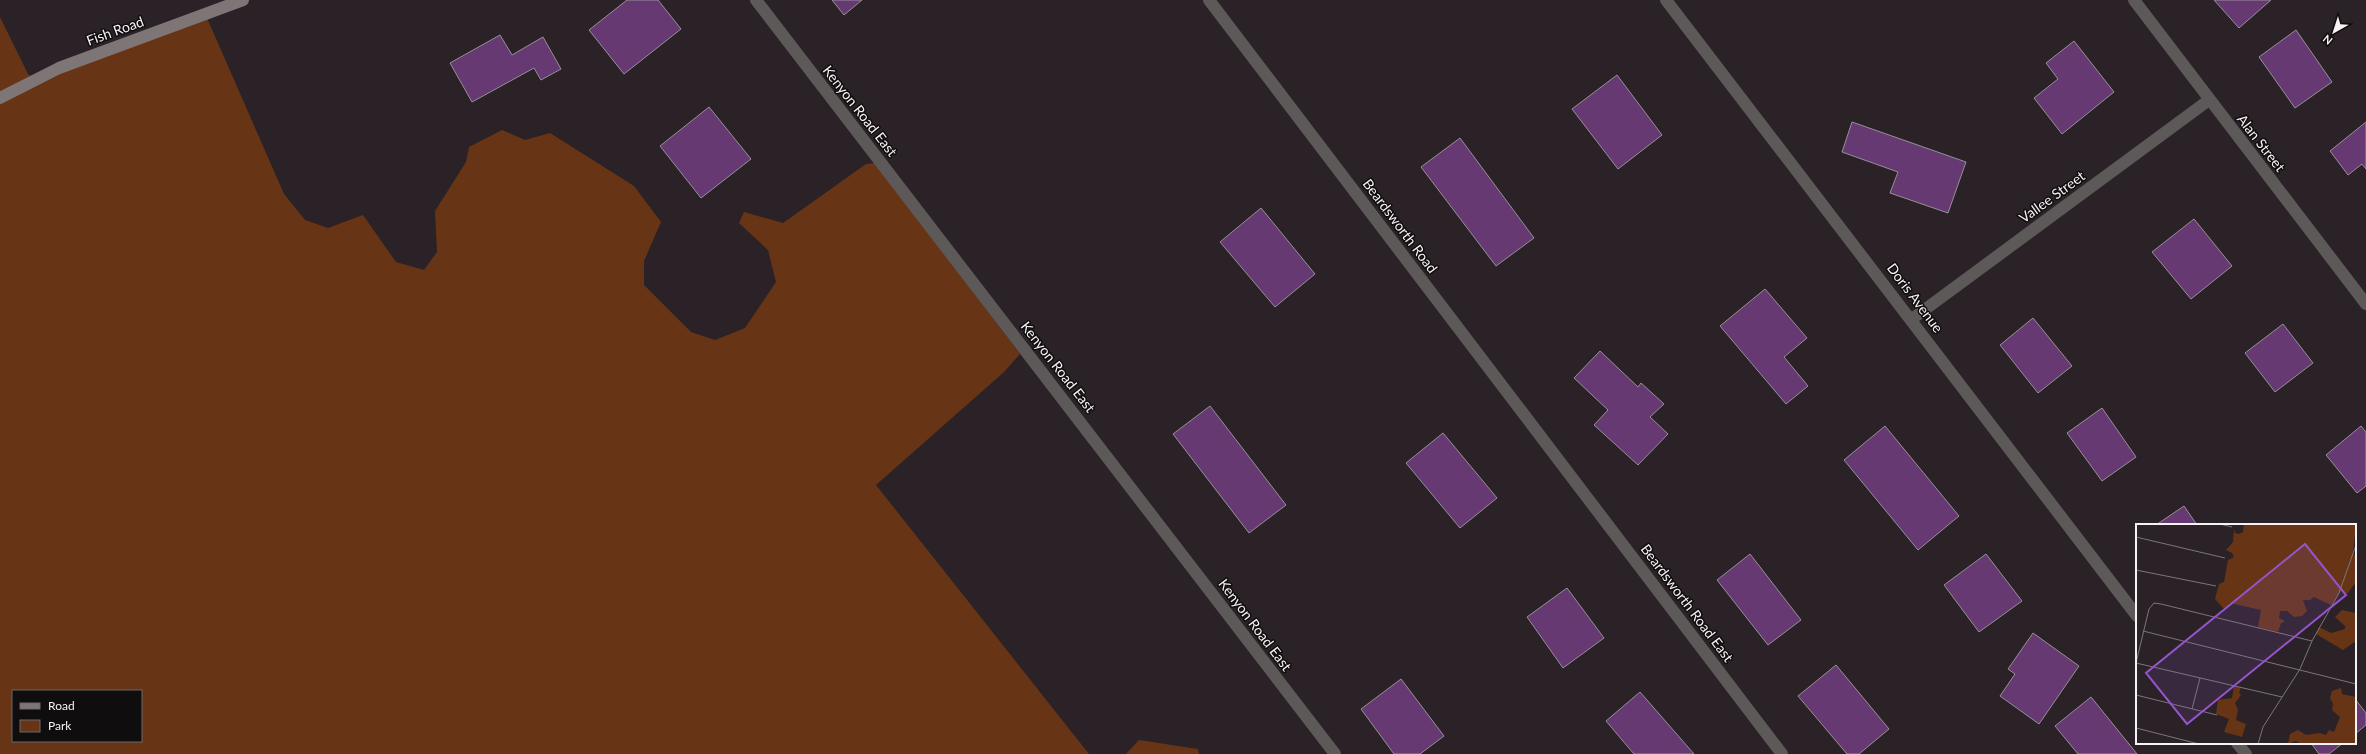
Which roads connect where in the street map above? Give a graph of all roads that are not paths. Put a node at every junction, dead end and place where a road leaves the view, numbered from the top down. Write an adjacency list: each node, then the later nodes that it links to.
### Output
1 (243, 0): 6 (main road, Fish Road)
2 (756, 0): 13 (street, Kenyon Road East)
3 (1209, 0): 10 (street, Beardsworth Road)
4 (1666, 0): 9 (street, Doris Avenue)
5 (2134, 0): 7 (street, Alan Street)
6 (0, 98)
7 (2209, 100): 8 (street, Alan Street); 9 (street, Vallee Street)
8 (2366, 304)
9 (1912, 318): 11 (street, Doris Avenue)
10 (1567, 470): 14 (street, Beardsworth Road East)
11 (2136, 615)
12 (2239, 744): 15 (street)
13 (1335, 754)
14 (1782, 754)
15 (2246, 754)

